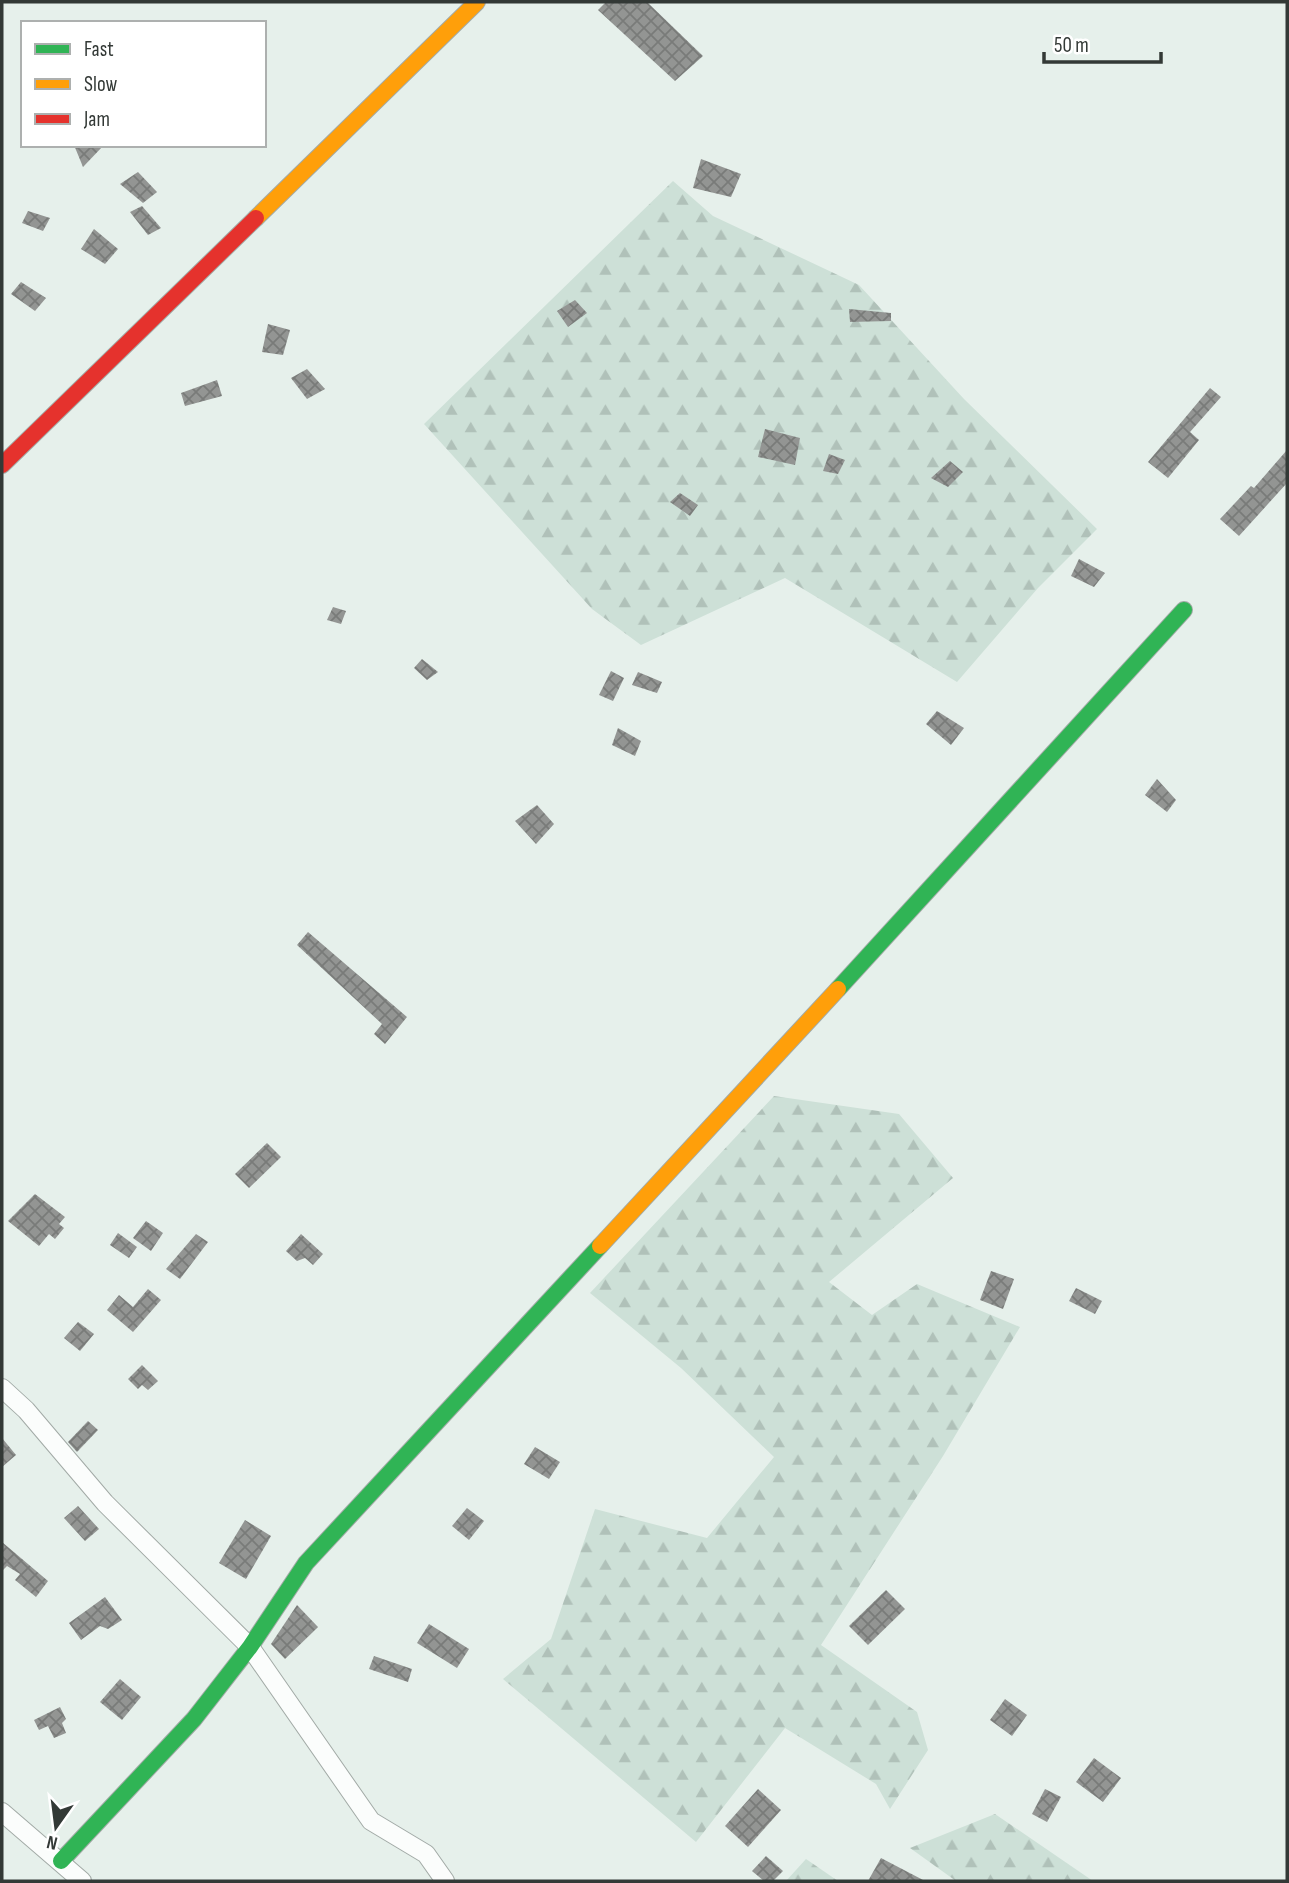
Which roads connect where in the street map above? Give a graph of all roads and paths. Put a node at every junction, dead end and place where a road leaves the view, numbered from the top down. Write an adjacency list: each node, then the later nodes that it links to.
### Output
1 (477, 2): 2 (street)
2 (2, 465)
3 (1184, 610): 5 (street)
4 (2, 1388): 5 (street)
5 (250, 1647): 7 (street); 9 (street)
6 (2, 1812): 7 (street)
7 (61, 1861): 8 (street)
8 (82, 1881)
9 (445, 1881)

